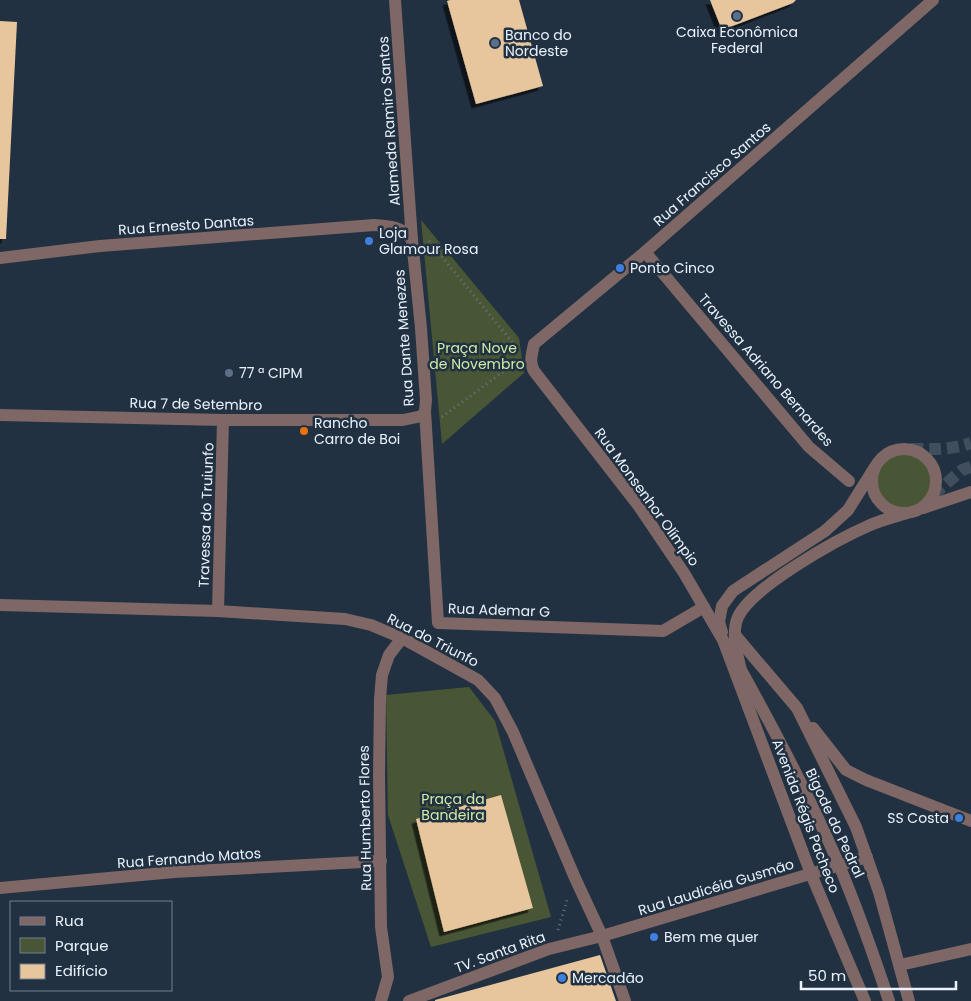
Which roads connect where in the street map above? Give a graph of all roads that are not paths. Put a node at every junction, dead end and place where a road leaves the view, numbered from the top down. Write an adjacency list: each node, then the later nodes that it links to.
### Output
1 (395, 0): 3 (street, Alameda Ramiro Santos)
2 (933, 0): 4 (street, Rua Francisco Santos)
3 (412, 240): 5 (street, Rua Ernesto Dantas); 7 (street, Rua Dante Menezes)
4 (645, 252): 6 (street, Rua Francisco Santos); 12 (street, Travessa Adriano Bernardes)
5 (0, 258)
6 (539, 377): 17 (street, Rua Monsenhor Olímpio)
7 (425, 411): 9 (street, Rua Dante Menezes); 17 (street, Rua Ademar G)
8 (0, 415): 10 (street, Rua 7 de Setembro)
9 (392, 419): 10 (street, Rua 7 de Setembro)
10 (223, 420): 18 (street, Travessa do Truiunfo)
11 (875, 467): 14 (street); 15 (street); 20 (street)
12 (849, 481)
13 (971, 492): 14 (street)
14 (920, 509): 15 (street)
15 (907, 513): 20 (street)
16 (0, 605): 18 (street, Rua do Triunfo)
17 (704, 607): 20 (street, Rua Monsenhor Olímpio)
18 (218, 611): 19 (street, Rua do Triunfo)
19 (402, 638): 24 (street, Rua Humberto Flores); 27 (street, Rua do Triunfo)
20 (729, 638): 21 (street); 25 (street, Avenida Régis Pacheco); 34 (street, Bigode do Pedral)
21 (797, 708): 22 (street); 23 (street)
22 (971, 821)
23 (867, 857): 25 (street, Rua Laudicéia Gusmão); 29 (street)
24 (381, 861): 26 (street, Rua Fernando Matos); 30 (street, Rua Humberto Flores)
25 (811, 874): 27 (street, Rua Laudicéia Gusmão); 33 (street, Avenida Régis Pacheco)
26 (0, 888)
27 (602, 936): 31 (street, TV. Santa Rita); 32 (street)
28 (971, 949): 29 (street)
29 (900, 964): 35 (street)
30 (381, 1001)
31 (409, 1001)
32 (625, 1001)
33 (865, 1001)
34 (889, 1001)
35 (909, 1001)

